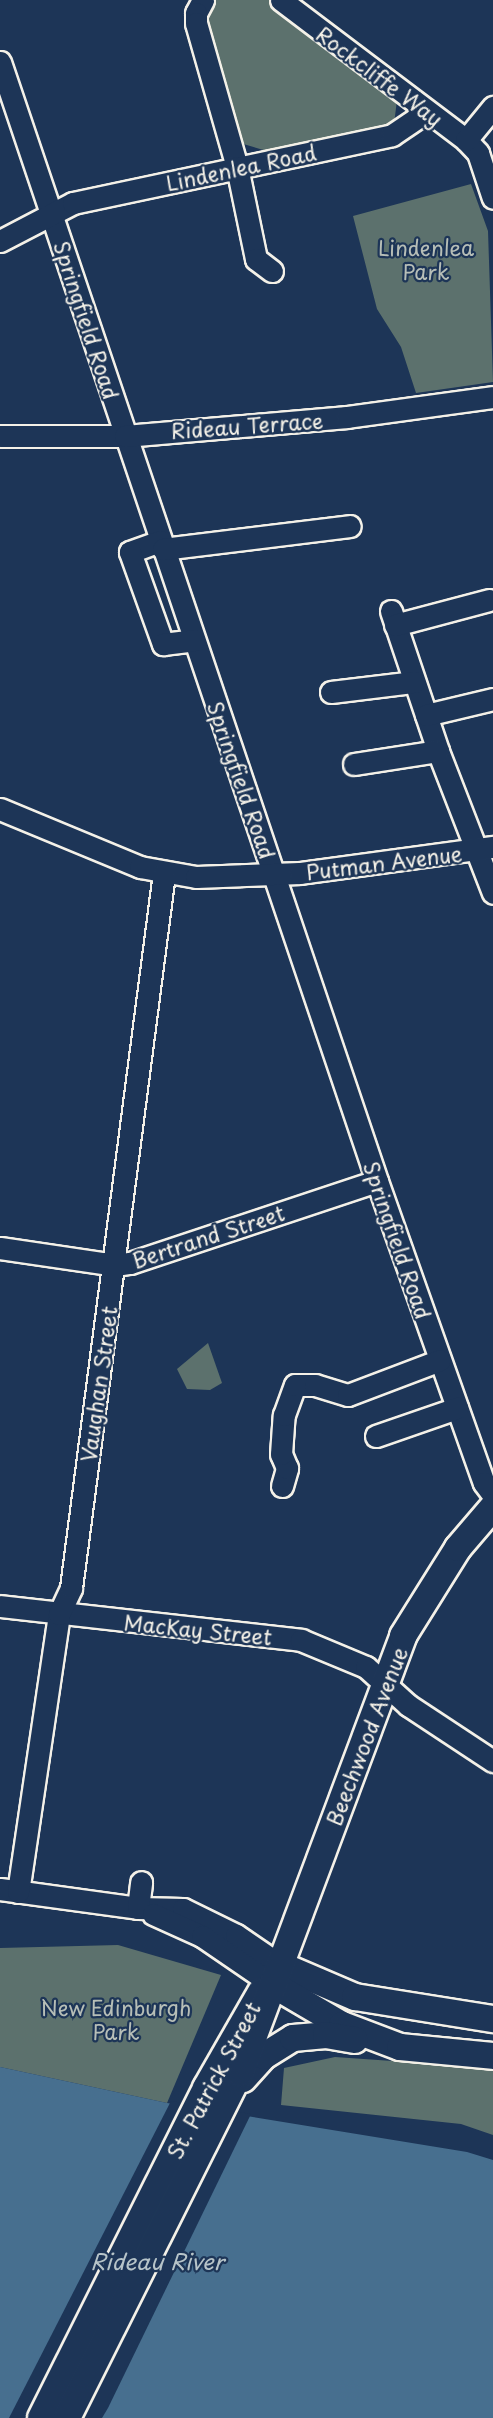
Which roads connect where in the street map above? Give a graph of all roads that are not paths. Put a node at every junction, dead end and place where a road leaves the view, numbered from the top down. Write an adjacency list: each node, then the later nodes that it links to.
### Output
1 (203, 0): 7 (street)
2 (281, 0): 5 (street, Rockcliffe Way)
3 (0, 62): 9 (street, Springfield Road)
4 (493, 107): 6 (street)
5 (426, 112): 6 (street, Rockcliffe Way); 7 (street, Lindenlea Road)
6 (479, 150): 8 (street)
7 (237, 167): 9 (street, Lindenlea Road); 11 (street)
8 (493, 198)
9 (52, 214): 10 (street, Lindenlea Road); 14 (street, Springfield Road)
10 (0, 241)
11 (272, 271)
12 (493, 397): 14 (street, Rideau Terrace)
13 (0, 436): 14 (street, Rideau Terrace)
14 (125, 436): 16 (street, Springfield Road)
15 (350, 526): 16 (street)
16 (162, 545): 18 (street, Springfield Road); 18 (street)
17 (489, 600): 19 (street)
18 (194, 640): 28 (street, Springfield Road)
19 (414, 682): 20 (street); 22 (street)
20 (331, 692)
21 (493, 699): 22 (street)
22 (426, 715): 23 (street)
23 (438, 751): 24 (street); 26 (street)
24 (354, 764)
25 (0, 809): 27 (street, Putman Avenue)
26 (485, 849): 28 (street, Putman Avenue); 29 (street)
27 (165, 873): 28 (street, Putman Avenue); 32 (street, Vaughan Street)
28 (273, 873): 30 (street, Springfield Road)
29 (493, 893)
30 (377, 1181): 32 (street, Bertrand Street); 33 (street, Springfield Road)
31 (0, 1248): 32 (street, Bertrand Street)
32 (115, 1265): 40 (street, Vaughan Street)
33 (440, 1360): 34 (street, Springfield Road); 36 (street)
34 (457, 1408): 35 (street); 37 (street, Springfield Road)
35 (376, 1436)
36 (282, 1486)
37 (493, 1495)
38 (493, 1507): 41 (main road, Beechwood Avenue)
39 (0, 1606): 40 (street, MacKay Street)
40 (59, 1614): 41 (street, MacKay Street); 44 (street, Vaughan Street)
41 (385, 1684): 42 (street, MacKay Street); 46 (main road, Beechwood Avenue)
42 (493, 1761)
43 (141, 1882): 45 (street)
44 (9, 1891): 45 (street)
45 (138, 1908): 46 (street)
46 (276, 1974): 47 (main road); 48 (main road); 50 (main road, St. Patrick Street); 51 (main road, St. Patrick Street)
47 (493, 2019)
48 (400, 2047): 49 (main road); 50 (main road)
49 (493, 2056)
50 (231, 2093): 52 (main road, St. Patrick Street)
51 (41, 2418)
52 (67, 2418)

